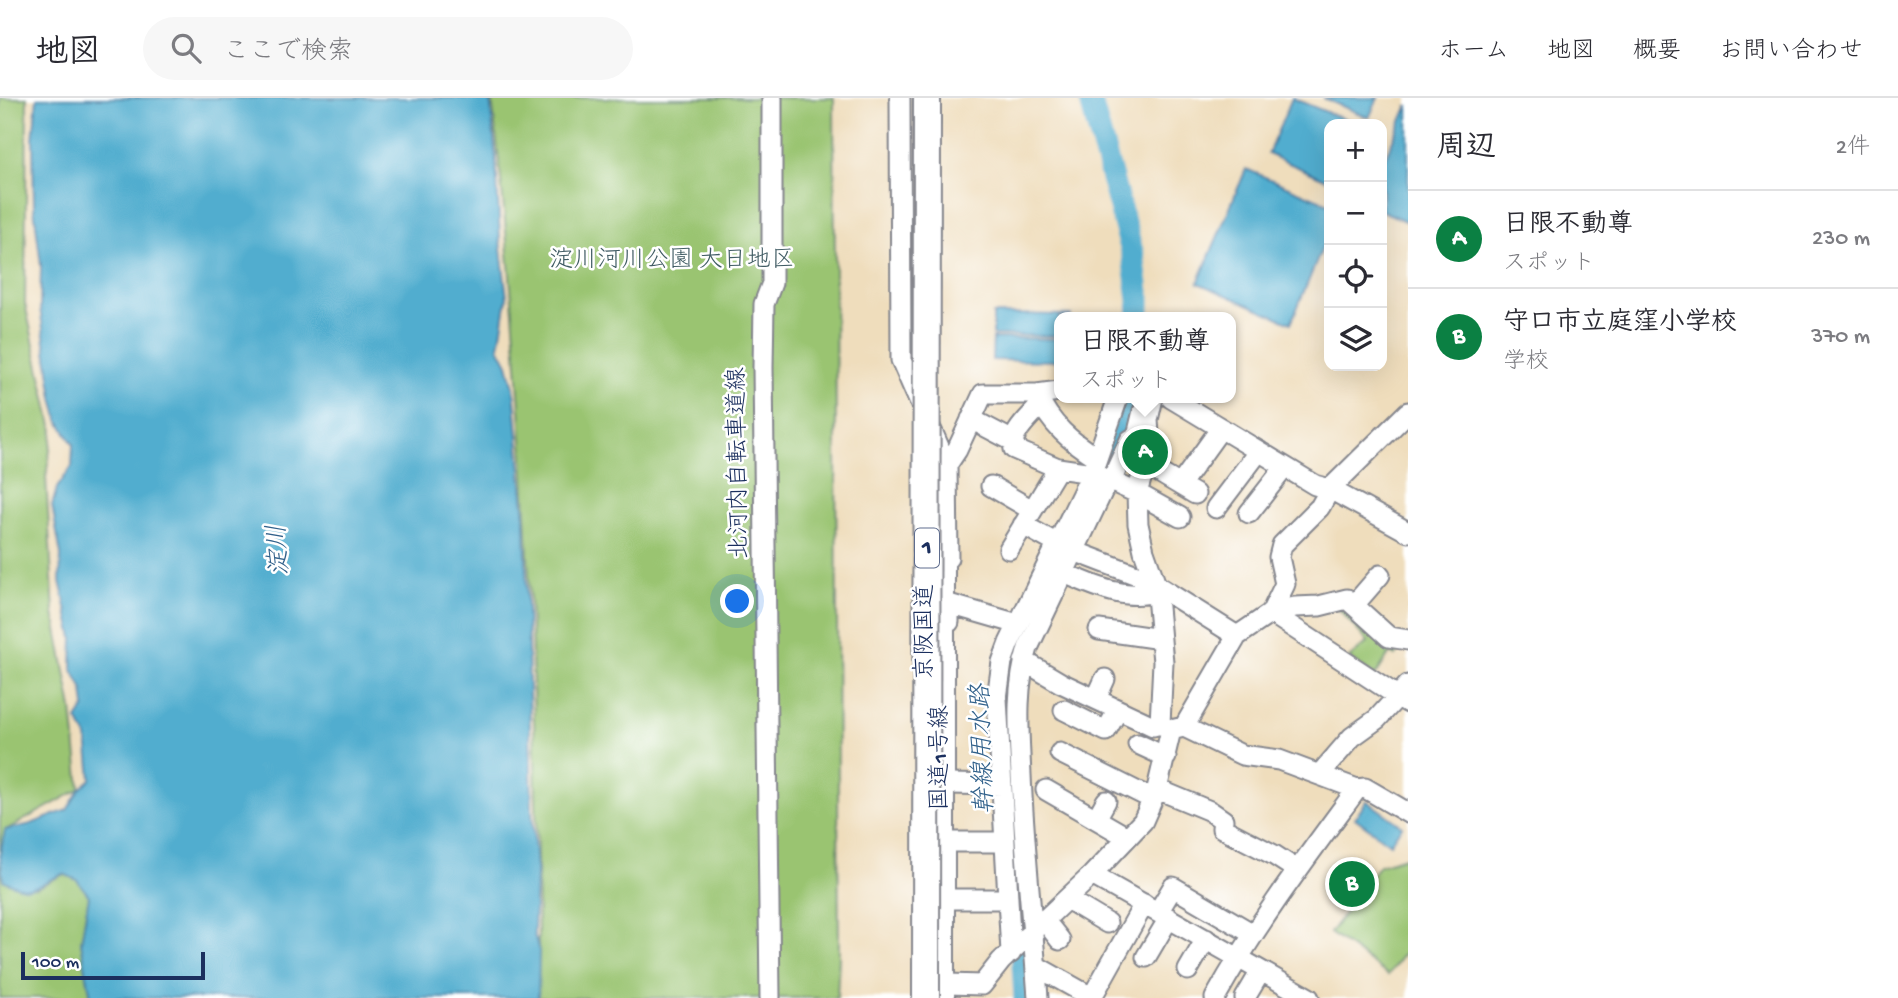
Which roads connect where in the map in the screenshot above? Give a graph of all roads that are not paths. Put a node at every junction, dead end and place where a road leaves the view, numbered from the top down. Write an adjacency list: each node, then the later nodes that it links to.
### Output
1 (772, 98): 82 (street, 北河内自転車道線)
2 (900, 98): 16 (street)
3 (911, 98): 83 (highway, 京阪国道 / 1)
4 (926, 98): 80 (highway, 京阪国道 / 1, bridge)
5 (1054, 393): 6 (street)
6 (1039, 399): 11 (street); 13 (street); 19 (street)
7 (1117, 403): 19 (street)
8 (1148, 403): 15 (street); 19 (street)
9 (1179, 403): 12 (street)
10 (1408, 412): 21 (street)
11 (971, 419): 13 (street); 16 (street)
12 (1221, 428): 14 (street); 15 (street)
13 (1013, 441): 18 (street)
14 (1259, 451): 17 (street); 23 (street)
15 (1145, 464): 22 (street)
16 (947, 465): 33 (street)
17 (1285, 467): 21 (street); 24 (street)
18 (1058, 468): 19 (street); 25 (street)
19 (1101, 474): 22 (street); 29 (street)
20 (991, 486): 25 (street)
21 (1330, 489): 27 (street); 35 (street)
22 (1138, 493): 26 (street); 32 (street)
23 (1216, 508)
24 (1249, 513)
25 (1028, 517): 28 (street); 29 (street)
26 (1180, 517)
27 (1408, 531)
28 (1009, 549)
29 (1067, 549): 30 (street); 32 (street); 36 (street)
30 (1064, 573): 32 (street); 41 (street)
31 (1380, 575): 34 (street)
32 (1156, 586): 38 (street); 39 (street)
33 (948, 604): 36 (street); 52 (street)
34 (1354, 605): 35 (street); 40 (street)
35 (1271, 613): 38 (street); 43 (street)
36 (1018, 624): 53 (street)
37 (1099, 630): 39 (street)
38 (1237, 636): 47 (street)
39 (1161, 639): 47 (street)
40 (1408, 639)
41 (1024, 660): 44 (street); 70 (street)
42 (1105, 679): 44 (street)
43 (1405, 695): 51 (street)
44 (1096, 699): 46 (street)
45 (1064, 710): 46 (street)
46 (1118, 710): 47 (street)
47 (1172, 727): 50 (street); 51 (street)
48 (1138, 744): 50 (street)
49 (1060, 753): 56 (street)
50 (1166, 757): 56 (street)
51 (1320, 774): 54 (street)
52 (949, 784): 53 (street); 61 (street)
53 (1002, 785): 62 (street)
54 (1357, 789): 58 (street); 63 (street)
55 (1046, 790): 59 (street)
56 (1154, 794): 60 (street); 63 (street)
57 (1106, 801): 59 (street)
58 (1408, 813)
59 (1096, 819): 60 (street)
60 (1127, 838): 64 (street)
61 (949, 842): 62 (street); 65 (street)
62 (1005, 842): 66 (street)
63 (1297, 870): 71 (street)
64 (1092, 875): 67 (street); 68 (street)
65 (950, 899): 66 (street); 80 (street)
66 (1008, 899): 74 (street)
67 (1067, 899): 69 (street); 70 (street)
68 (1157, 912): 71 (street); 72 (street); 75 (street); 85 (street)
69 (1107, 923)
70 (1035, 930): 73 (street); 74 (street); 77 (street)
71 (1253, 934): 76 (street)
72 (1206, 939): 76 (street); 78 (street)
73 (1060, 940)
74 (1012, 952): 81 (street)
75 (1146, 957)
76 (1237, 957): 79 (street); 86 (street)
77 (1036, 966): 84 (street); 85 (street)
78 (1188, 970)
79 (1261, 971): 87 (street); 88 (street)
80 (940, 989): 81 (street)
81 (973, 991)
82 (771, 998)
83 (910, 998)
84 (1038, 998)
85 (1092, 998)
86 (1215, 998)
87 (1245, 998)
88 (1309, 998)

